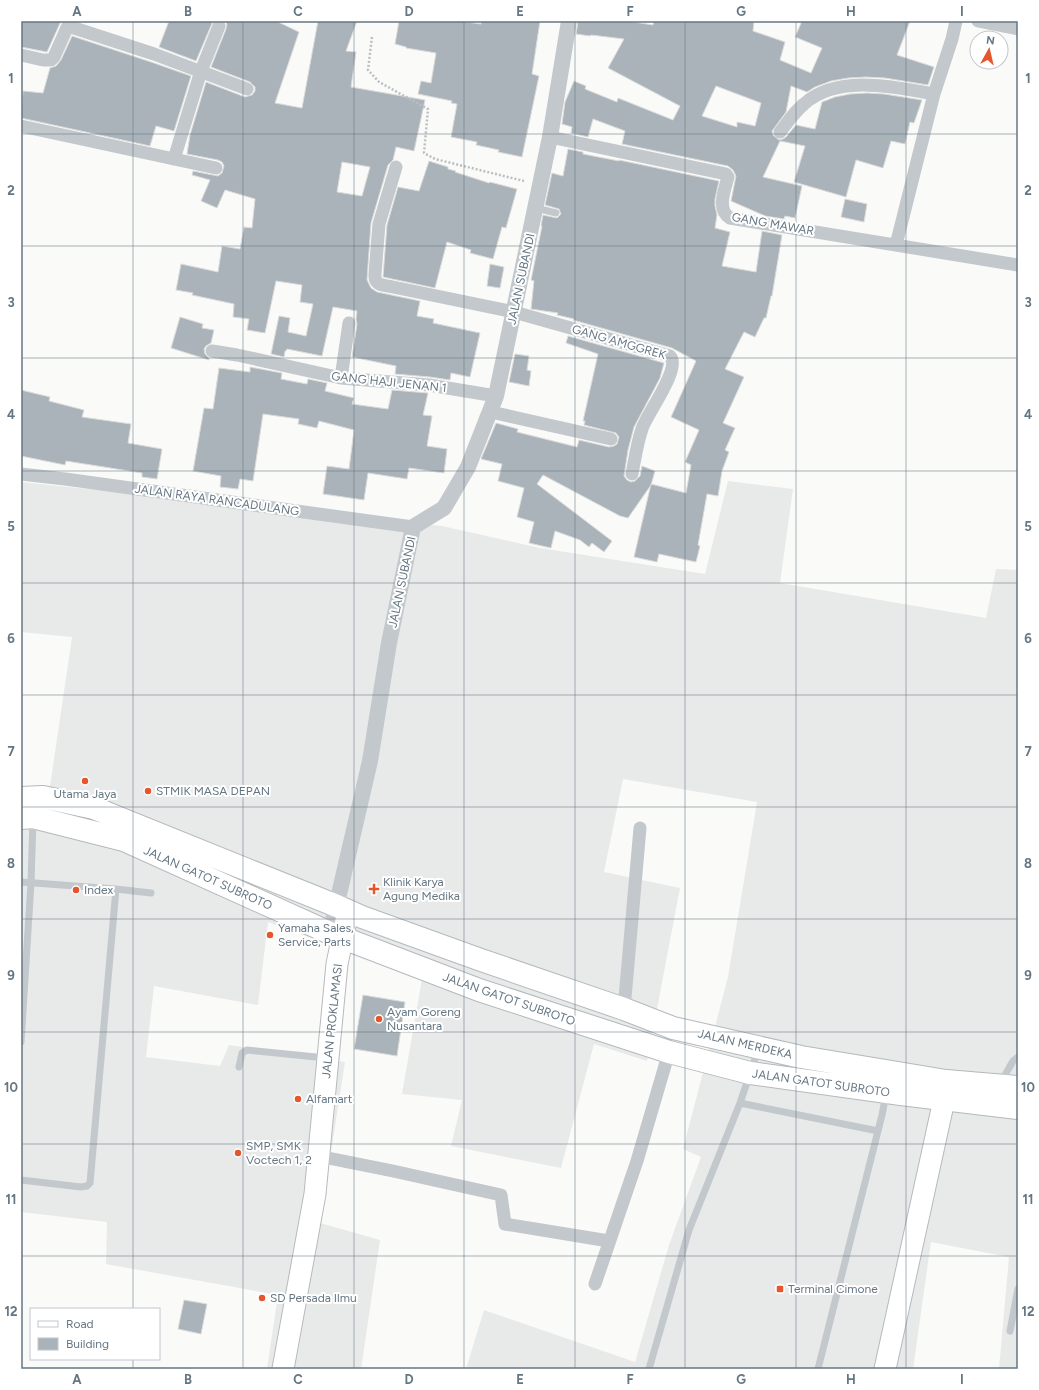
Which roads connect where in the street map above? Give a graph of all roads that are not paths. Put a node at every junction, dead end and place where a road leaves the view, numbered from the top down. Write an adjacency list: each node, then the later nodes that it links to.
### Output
1 (569, 21): 13 (street, JALAN SUBANDI)
2 (956, 21): 10 (street)
3 (978, 21): 6 (street)
4 (69, 23): 7 (street); 8 (street)
5 (218, 26): 8 (street)
6 (1018, 29)
7 (21, 55)
8 (201, 71): 9 (street); 14 (street)
9 (247, 89)
10 (934, 94): 12 (street); 19 (street)
11 (21, 126): 14 (street)
12 (780, 132)
13 (550, 137): 17 (street, JALAN SUBANDI); 19 (street, GANG MAWAR)
14 (174, 159): 16 (street)
15 (396, 167): 21 (street)
16 (216, 168)
17 (536, 208): 18 (lane); 21 (street, JALAN SUBANDI)
18 (556, 213)
19 (896, 245): 20 (street, GANG MAWAR)
20 (1018, 265)
21 (514, 312): 25 (street, JALAN SUBANDI); 29 (street, GANG AMGGREK)
22 (349, 323): 24 (street)
23 (212, 351): 24 (street, GANG HAJI JENAN 1)
24 (341, 378): 25 (street, GANG HAJI JENAN 1)
25 (496, 396): 26 (street, JALAN SUBANDI)
26 (491, 412): 27 (street); 30 (street, JALAN SUBANDI)
27 (611, 439)
28 (21, 474): 30 (street, JALAN RAYA RANCADULANG)
29 (632, 474)
30 (413, 527): 38 (street, JALAN SUBANDI)
31 (21, 798): 38 (highway, JALAN GATOT SUBROTO)
32 (27, 817): 35 (lane); 39 (highway, JALAN GATOT SUBROTO)
33 (640, 828): 41 (street)
34 (21, 882): 35 (lane)
35 (31, 883): 36 (lane); 42 (lane)
36 (116, 889): 37 (lane); 56 (lane)
37 (151, 893)
38 (343, 908): 39 (main road, JALAN PROKLAMASI); 40 (highway, JALAN GATOT SUBROTO)
39 (336, 935): 44 (highway, JALAN GATOT SUBROTO); 45 (main road, JALAN PROKLAMASI)
40 (481, 960): 41 (highway, JALAN MERDEKA)
41 (624, 1008): 43 (highway, JALAN MERDEKA)
42 (21, 1042)
43 (759, 1047): 48 (lane); 50 (highway, JALAN MERDEKA)
44 (669, 1052): 48 (highway, JALAN GATOT SUBROTO); 57 (street)
45 (328, 1058): 47 (lane); 55 (main road, JALAN PROKLAMASI)
46 (1018, 1058): 49 (lane)
47 (239, 1067)
48 (750, 1073): 51 (highway, JALAN GATOT SUBROTO); 52 (lane)
49 (1009, 1086): 50 (highway, JALAN MERDEKA)
50 (945, 1090): 51 (highway, JALAN GATOT SUBROTO); 53 (highway, JALAN GATOT SUBROTO); 64 (main road)
51 (886, 1092): 54 (lane)
52 (740, 1104): 54 (lane); 62 (lane)
53 (1018, 1108)
54 (878, 1131): 63 (lane)
55 (318, 1156): 57 (street); 61 (main road, JALAN PROKLAMASI)
56 (21, 1180)
57 (609, 1241): 58 (street)
58 (595, 1284)
59 (1018, 1289): 60 (lane)
60 (1010, 1331)
61 (283, 1369)
62 (649, 1369)
63 (818, 1369)
64 (885, 1369)

